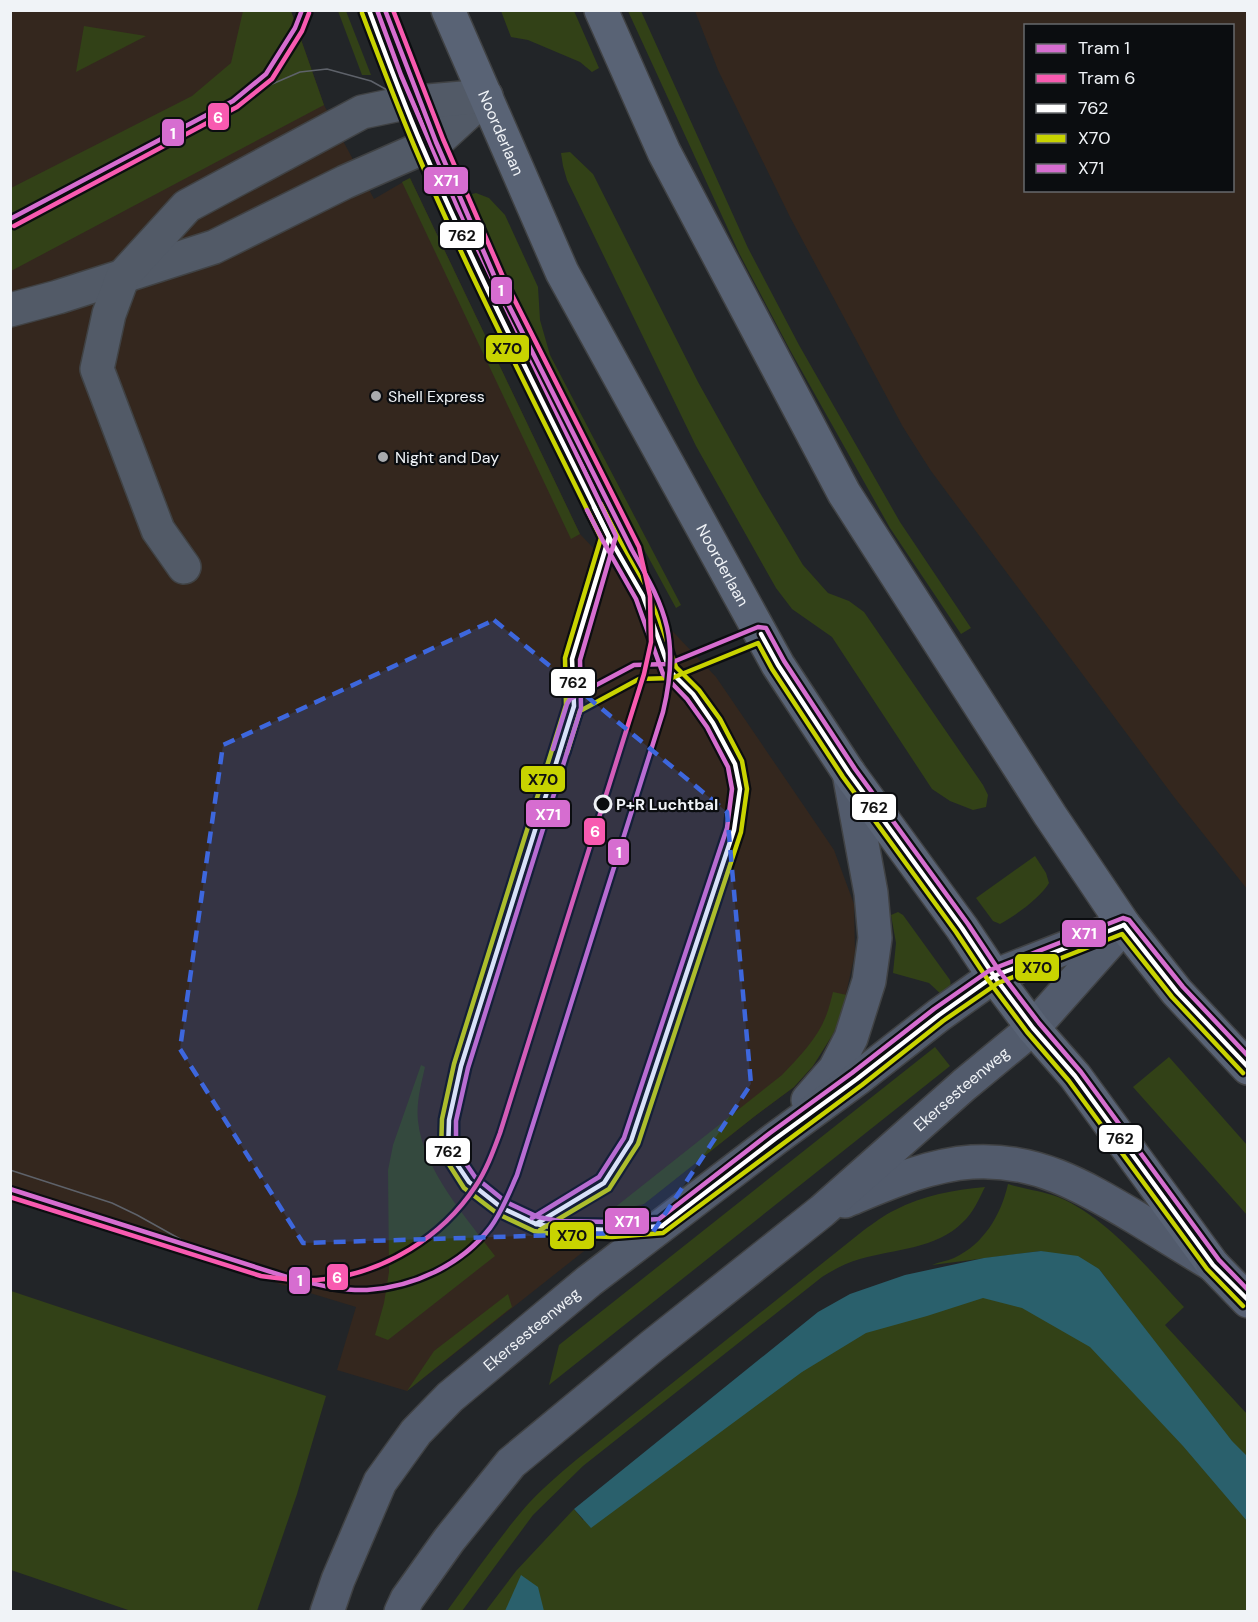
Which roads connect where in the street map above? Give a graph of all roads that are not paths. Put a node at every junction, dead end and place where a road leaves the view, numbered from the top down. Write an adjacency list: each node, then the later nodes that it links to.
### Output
1 (448, 10): 3 (main road, Noorderlaan)
2 (601, 10): 8 (main road)
3 (486, 96): 4 (street); 4 (street); 7 (main road, Noorderlaan)
4 (123, 276): 5 (street); 6 (street)
5 (10, 310)
6 (184, 567)
7 (849, 772): 9 (main road, Noorderlaan); 12 (main road)
8 (1124, 925): 9 (main road, Ekersesteenweg); 10 (main road, Ekersesteenweg); 11 (main road)
9 (994, 976): 10 (main road, Noorderlaan); 12 (main road, Ekersesteenweg)
10 (1033, 1028): 13 (main road, Ekersesteenweg); 14 (main road, Noorderlaan)
11 (1248, 1068)
12 (775, 1139): 16 (main road, Ekersesteenweg)
13 (822, 1210): 14 (main road); 17 (main road, Ekersesteenweg)
14 (1213, 1265): 15 (highway, Noorderlaan)
15 (1248, 1301)
16 (327, 1611)
17 (401, 1611)

